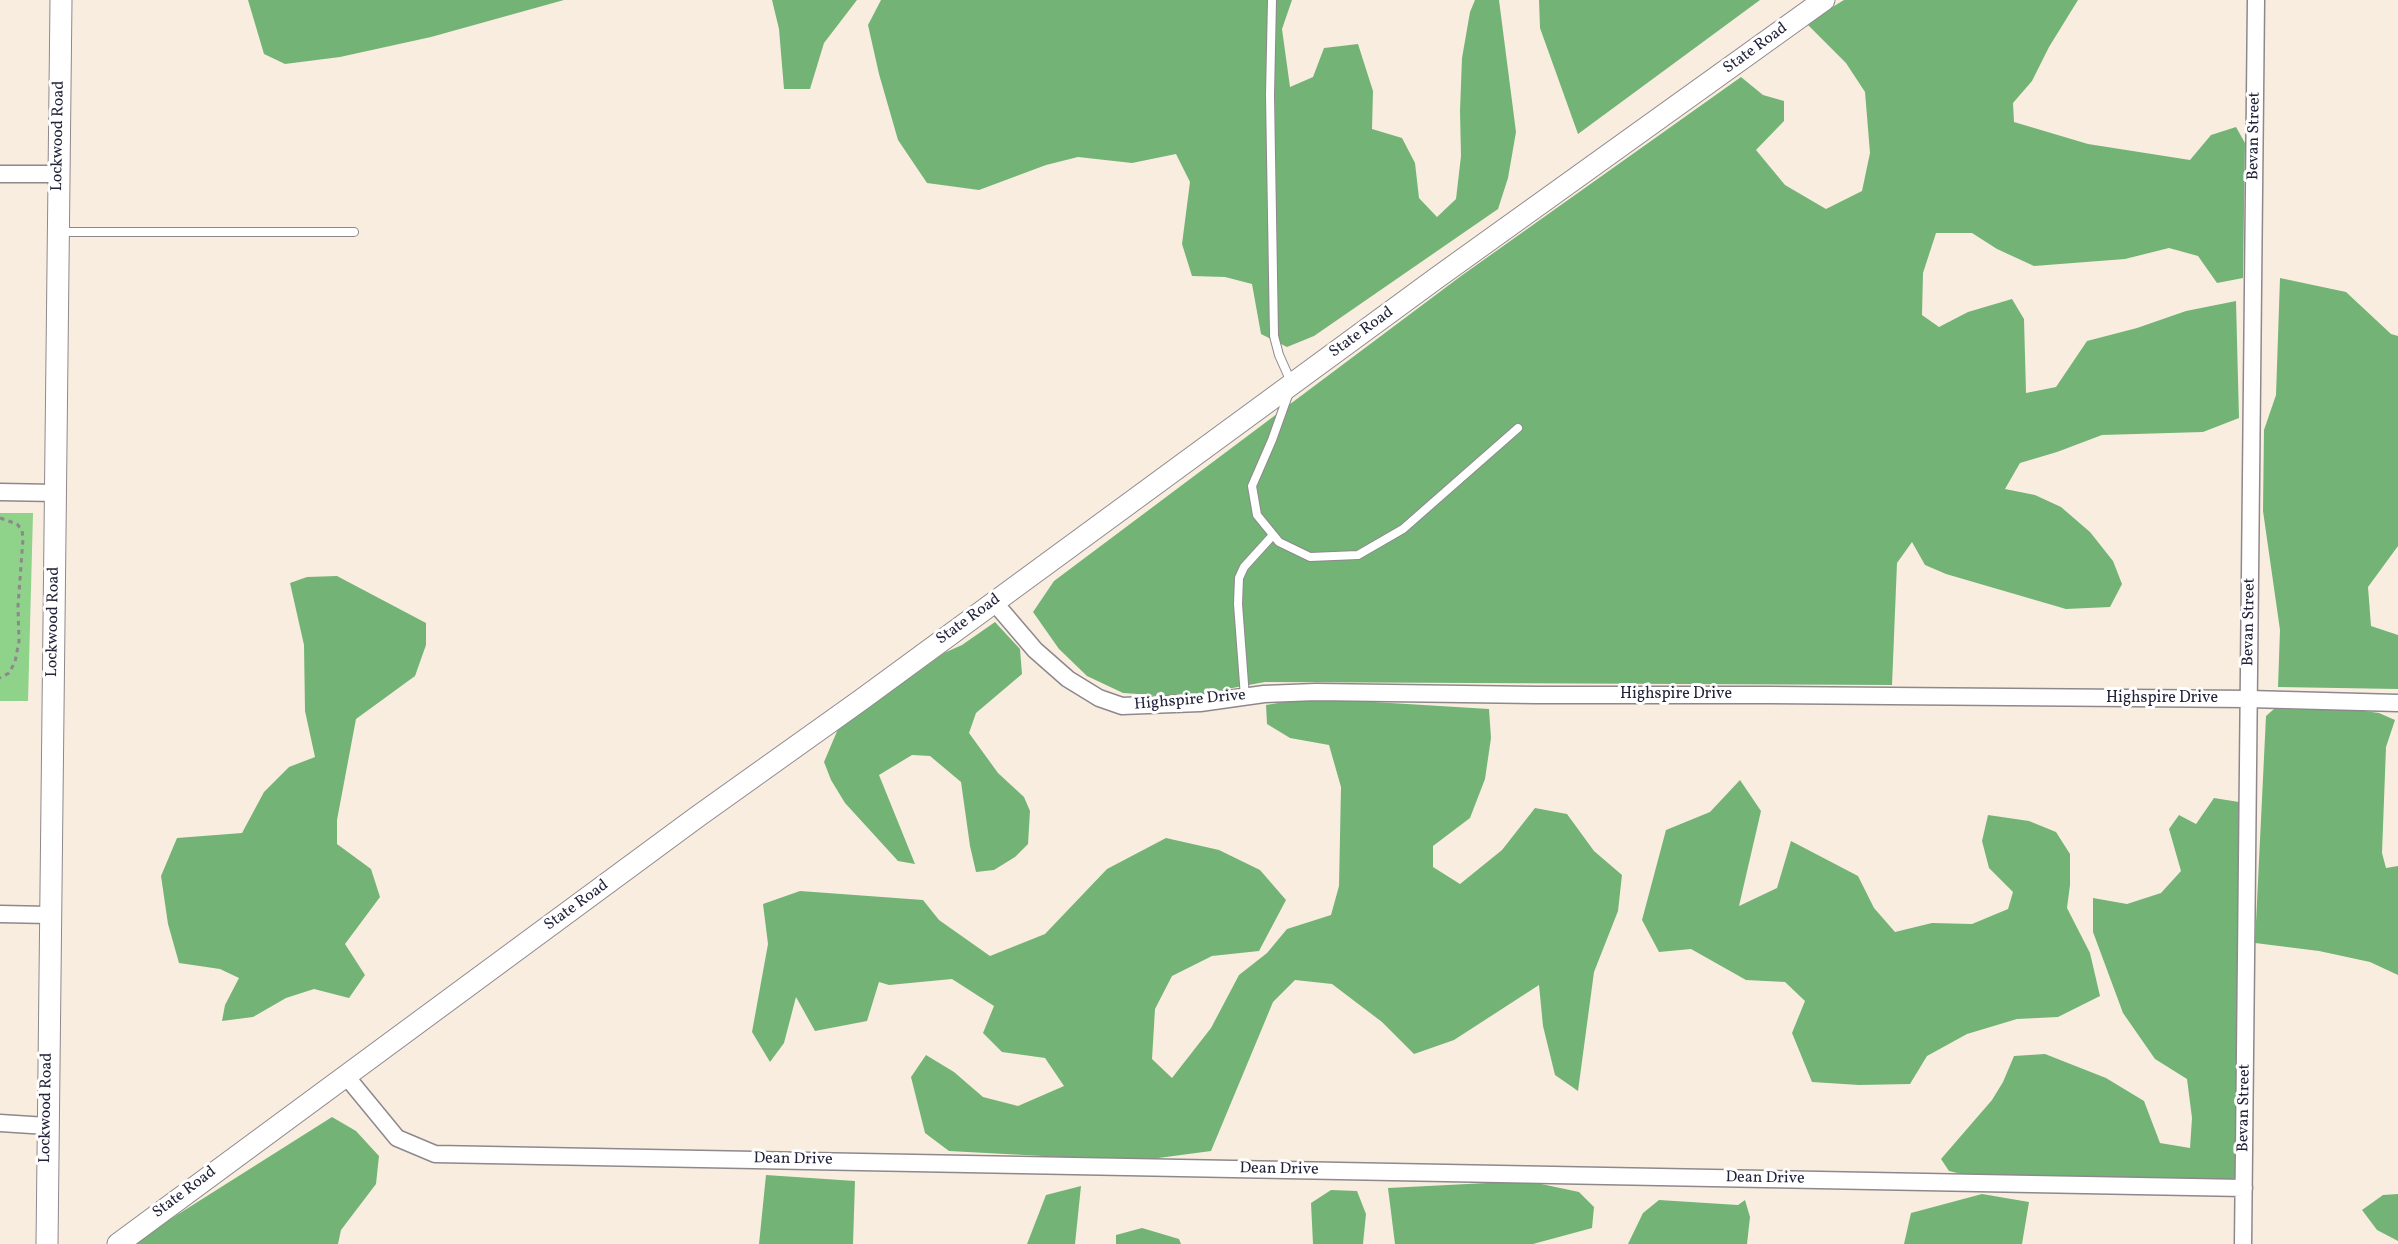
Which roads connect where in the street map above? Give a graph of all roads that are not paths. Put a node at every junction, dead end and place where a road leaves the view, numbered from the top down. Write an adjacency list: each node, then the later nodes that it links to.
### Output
1 (61, 0): 6 (street, Lockwood Road)
2 (1272, 0): 9 (lane)
3 (1824, 0): 9 (street, State Road)
4 (2256, 0): 16 (street, Bevan Street)
5 (0, 174): 6 (street)
6 (59, 174): 7 (street, Lockwood Road)
7 (58, 232): 8 (lane); 12 (street, Lockwood Road)
8 (354, 232)
9 (1292, 384): 13 (lane); 14 (street, State Road)
10 (1518, 428): 13 (lane)
11 (0, 492): 12 (street)
12 (56, 493): 19 (street, Lockwood Road)
13 (1273, 535): 15 (lane)
14 (994, 602): 15 (street, Highspire Drive); 20 (street, State Road)
15 (1245, 697): 16 (street, Highspire Drive)
16 (2249, 699): 17 (street, Highspire Drive); 23 (street, Bevan Street)
17 (2398, 703)
18 (0, 914): 19 (street)
19 (50, 915): 22 (street, Lockwood Road)
20 (346, 1076): 23 (street, Dean Drive); 25 (street, State Road)
21 (0, 1123): 22 (street)
22 (47, 1125): 24 (street, Lockwood Road)
23 (2244, 1188): 26 (street, Bevan Street)
24 (47, 1244)
25 (118, 1244)
26 (2243, 1244)

